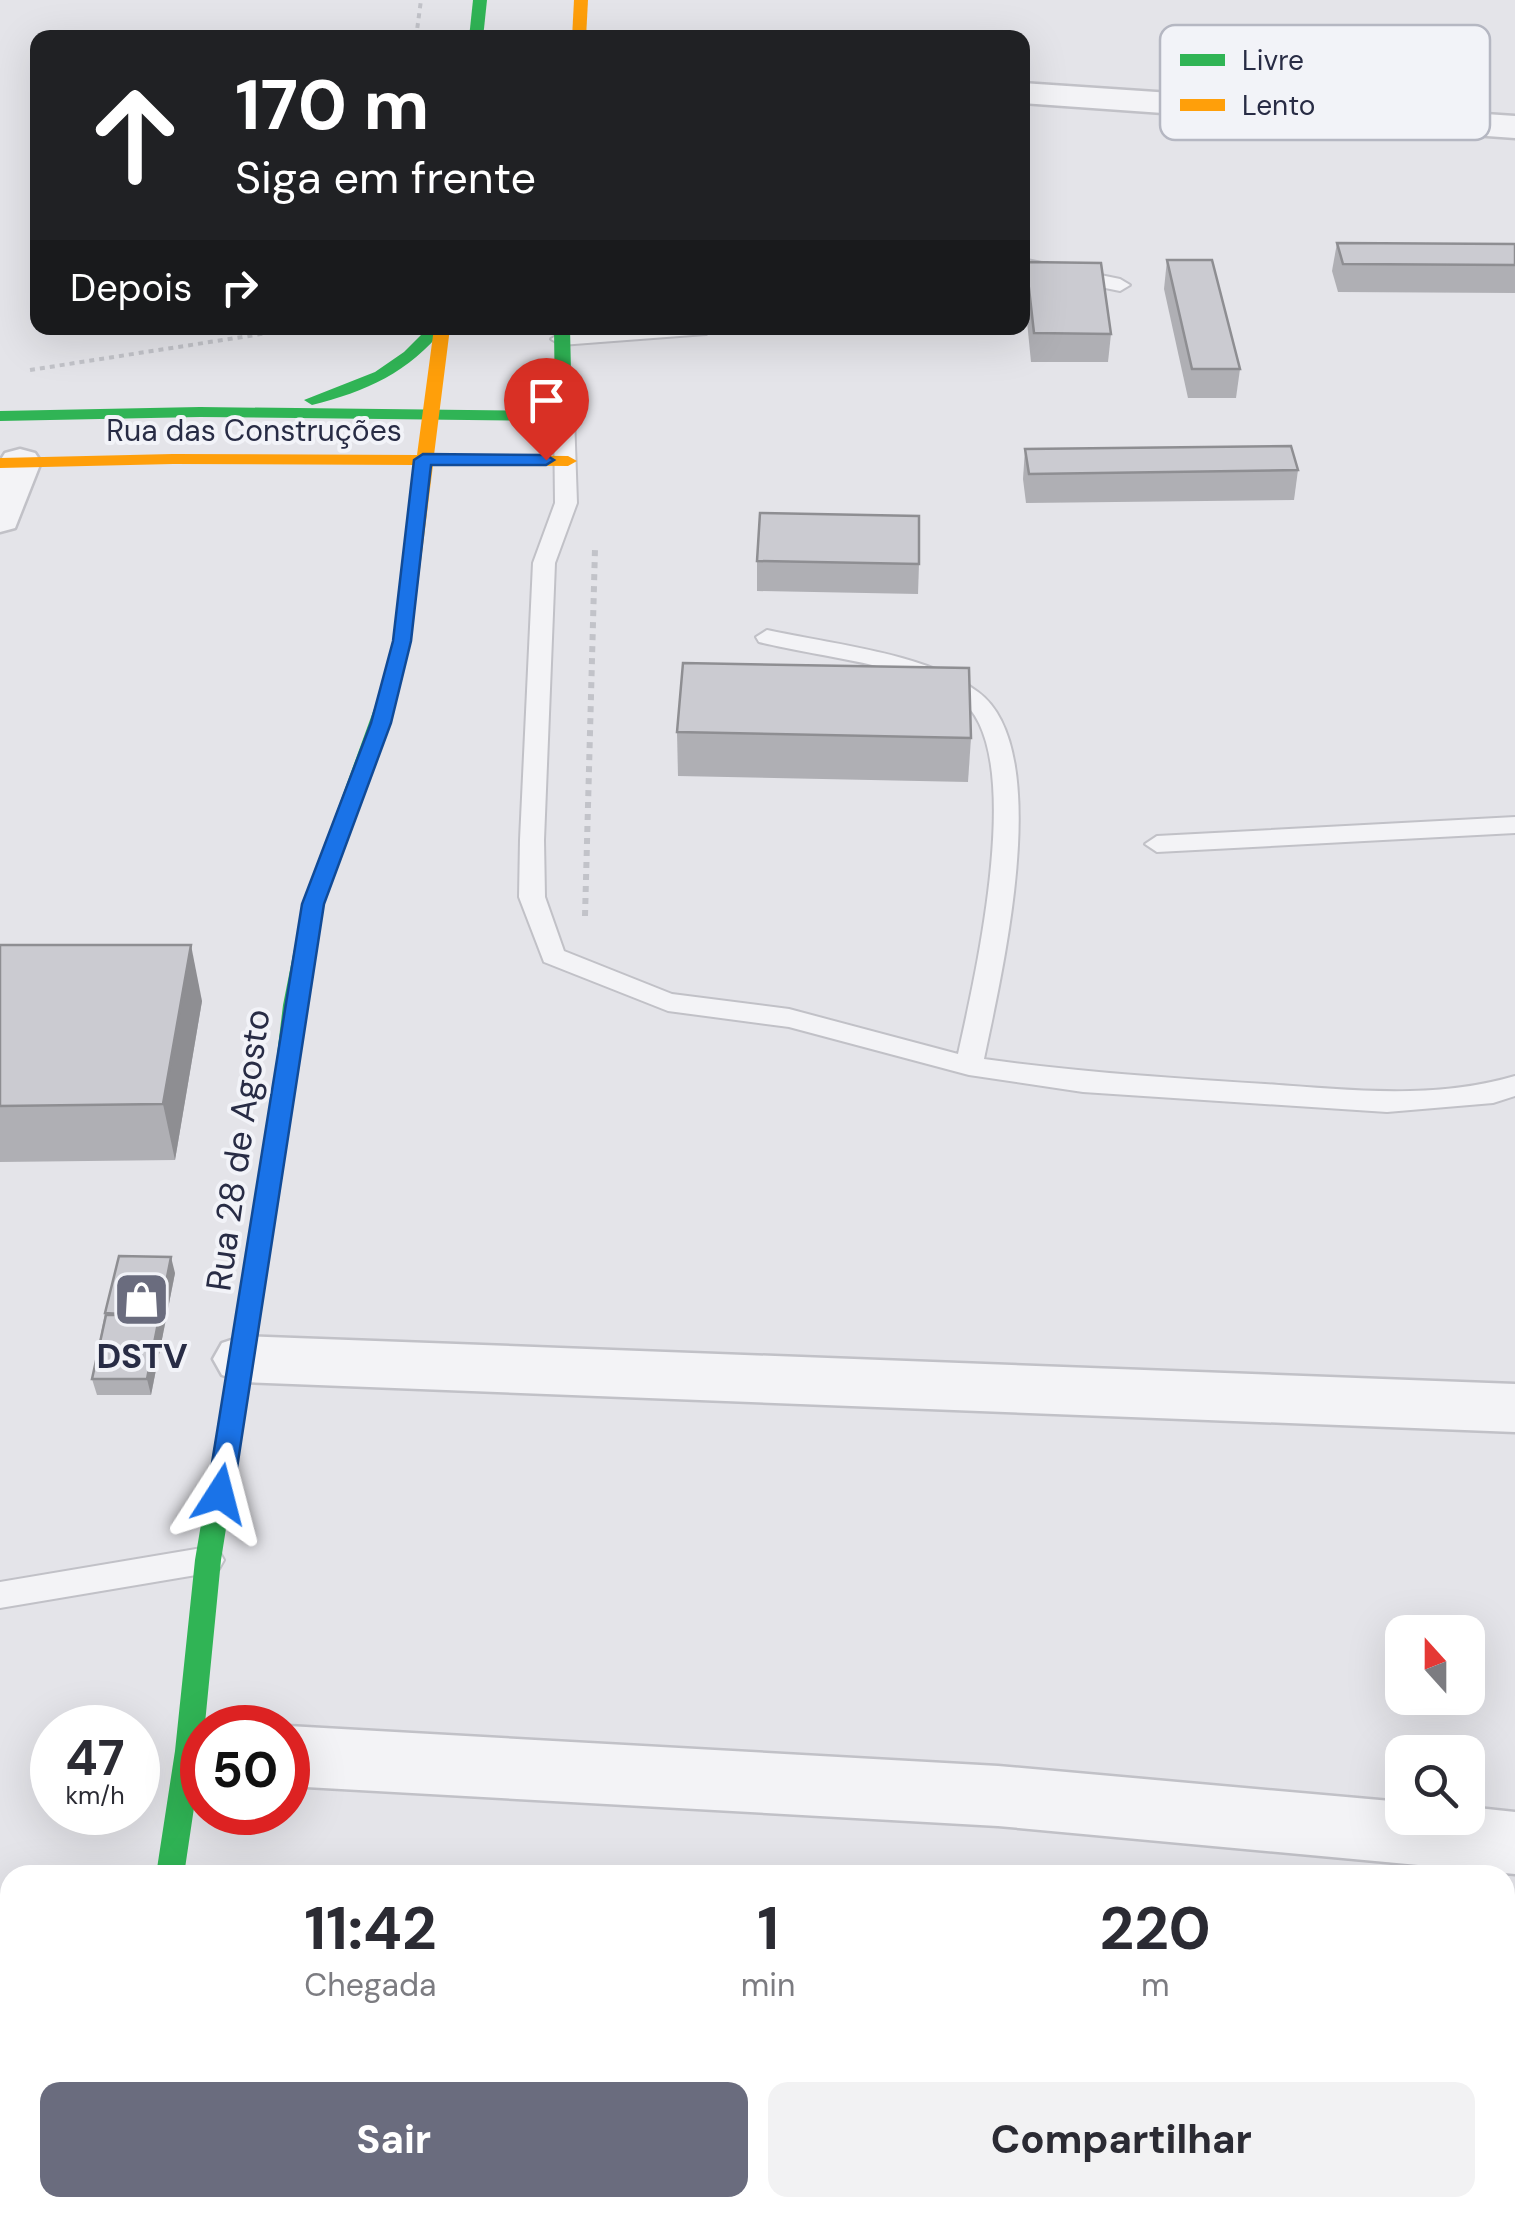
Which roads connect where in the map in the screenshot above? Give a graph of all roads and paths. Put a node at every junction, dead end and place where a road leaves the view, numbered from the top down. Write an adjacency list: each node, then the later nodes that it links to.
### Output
1 (422, 0): 4 (path)
2 (480, 0): 5 (main road)
3 (581, 0): 6 (main road)
4 (417, 30)
5 (477, 30)
6 (579, 30)
7 (1030, 94): 8 (street)
8 (1160, 103)
9 (1490, 125): 10 (street)
10 (1515, 127)
11 (1030, 266): 12 (lane)
12 (1120, 284)
13 (255, 335): 17 (path)
14 (432, 335): 18 (main road)
15 (438, 335): 19 (main road, Rua 28 de Agosto)
16 (562, 335): 21 (main road)
17 (19, 372)
18 (200, 412): 19 (main road, Rua das Construções); 20 (main road, Rua das Construções)
19 (429, 415): 21 (main road, Rua das Construções); 23 (main road, Rua 28 de Agosto)
20 (0, 416)
21 (564, 416): 24 (lane)
22 (173, 459): 23 (main road, Rua das Construções); 25 (main road, Rua das Construções); 26 (main road)
23 (423, 460): 24 (main road, Rua das Construções); 30 (main road, Rua 28 de Agosto)
24 (568, 461): 34 (lane)
25 (10, 462): 28 (street)
26 (346, 482)
27 (392, 518): 30 (main road)
28 (0, 519)
29 (596, 534): 34 (path)
30 (410, 567): 37 (main road, Rua 28 de Agosto)
31 (767, 637): 35 (lane)
32 (1515, 825): 33 (lane)
33 (1158, 844)
34 (584, 968): 35 (lane)
35 (969, 1066): 36 (lane)
36 (1515, 1086)
37 (243, 1359): 38 (street); 39 (main road, Rua 28 de Agosto)
38 (1515, 1408)
39 (208, 1560): 40 (lane); 41 (main road, Rua 28 de Agosto)
40 (0, 1594)
41 (199, 1705)
42 (310, 1757): 44 (street)
43 (180, 1827): 45 (main road, Rua 28 de Agosto)
44 (1515, 1844)
45 (172, 1865)

